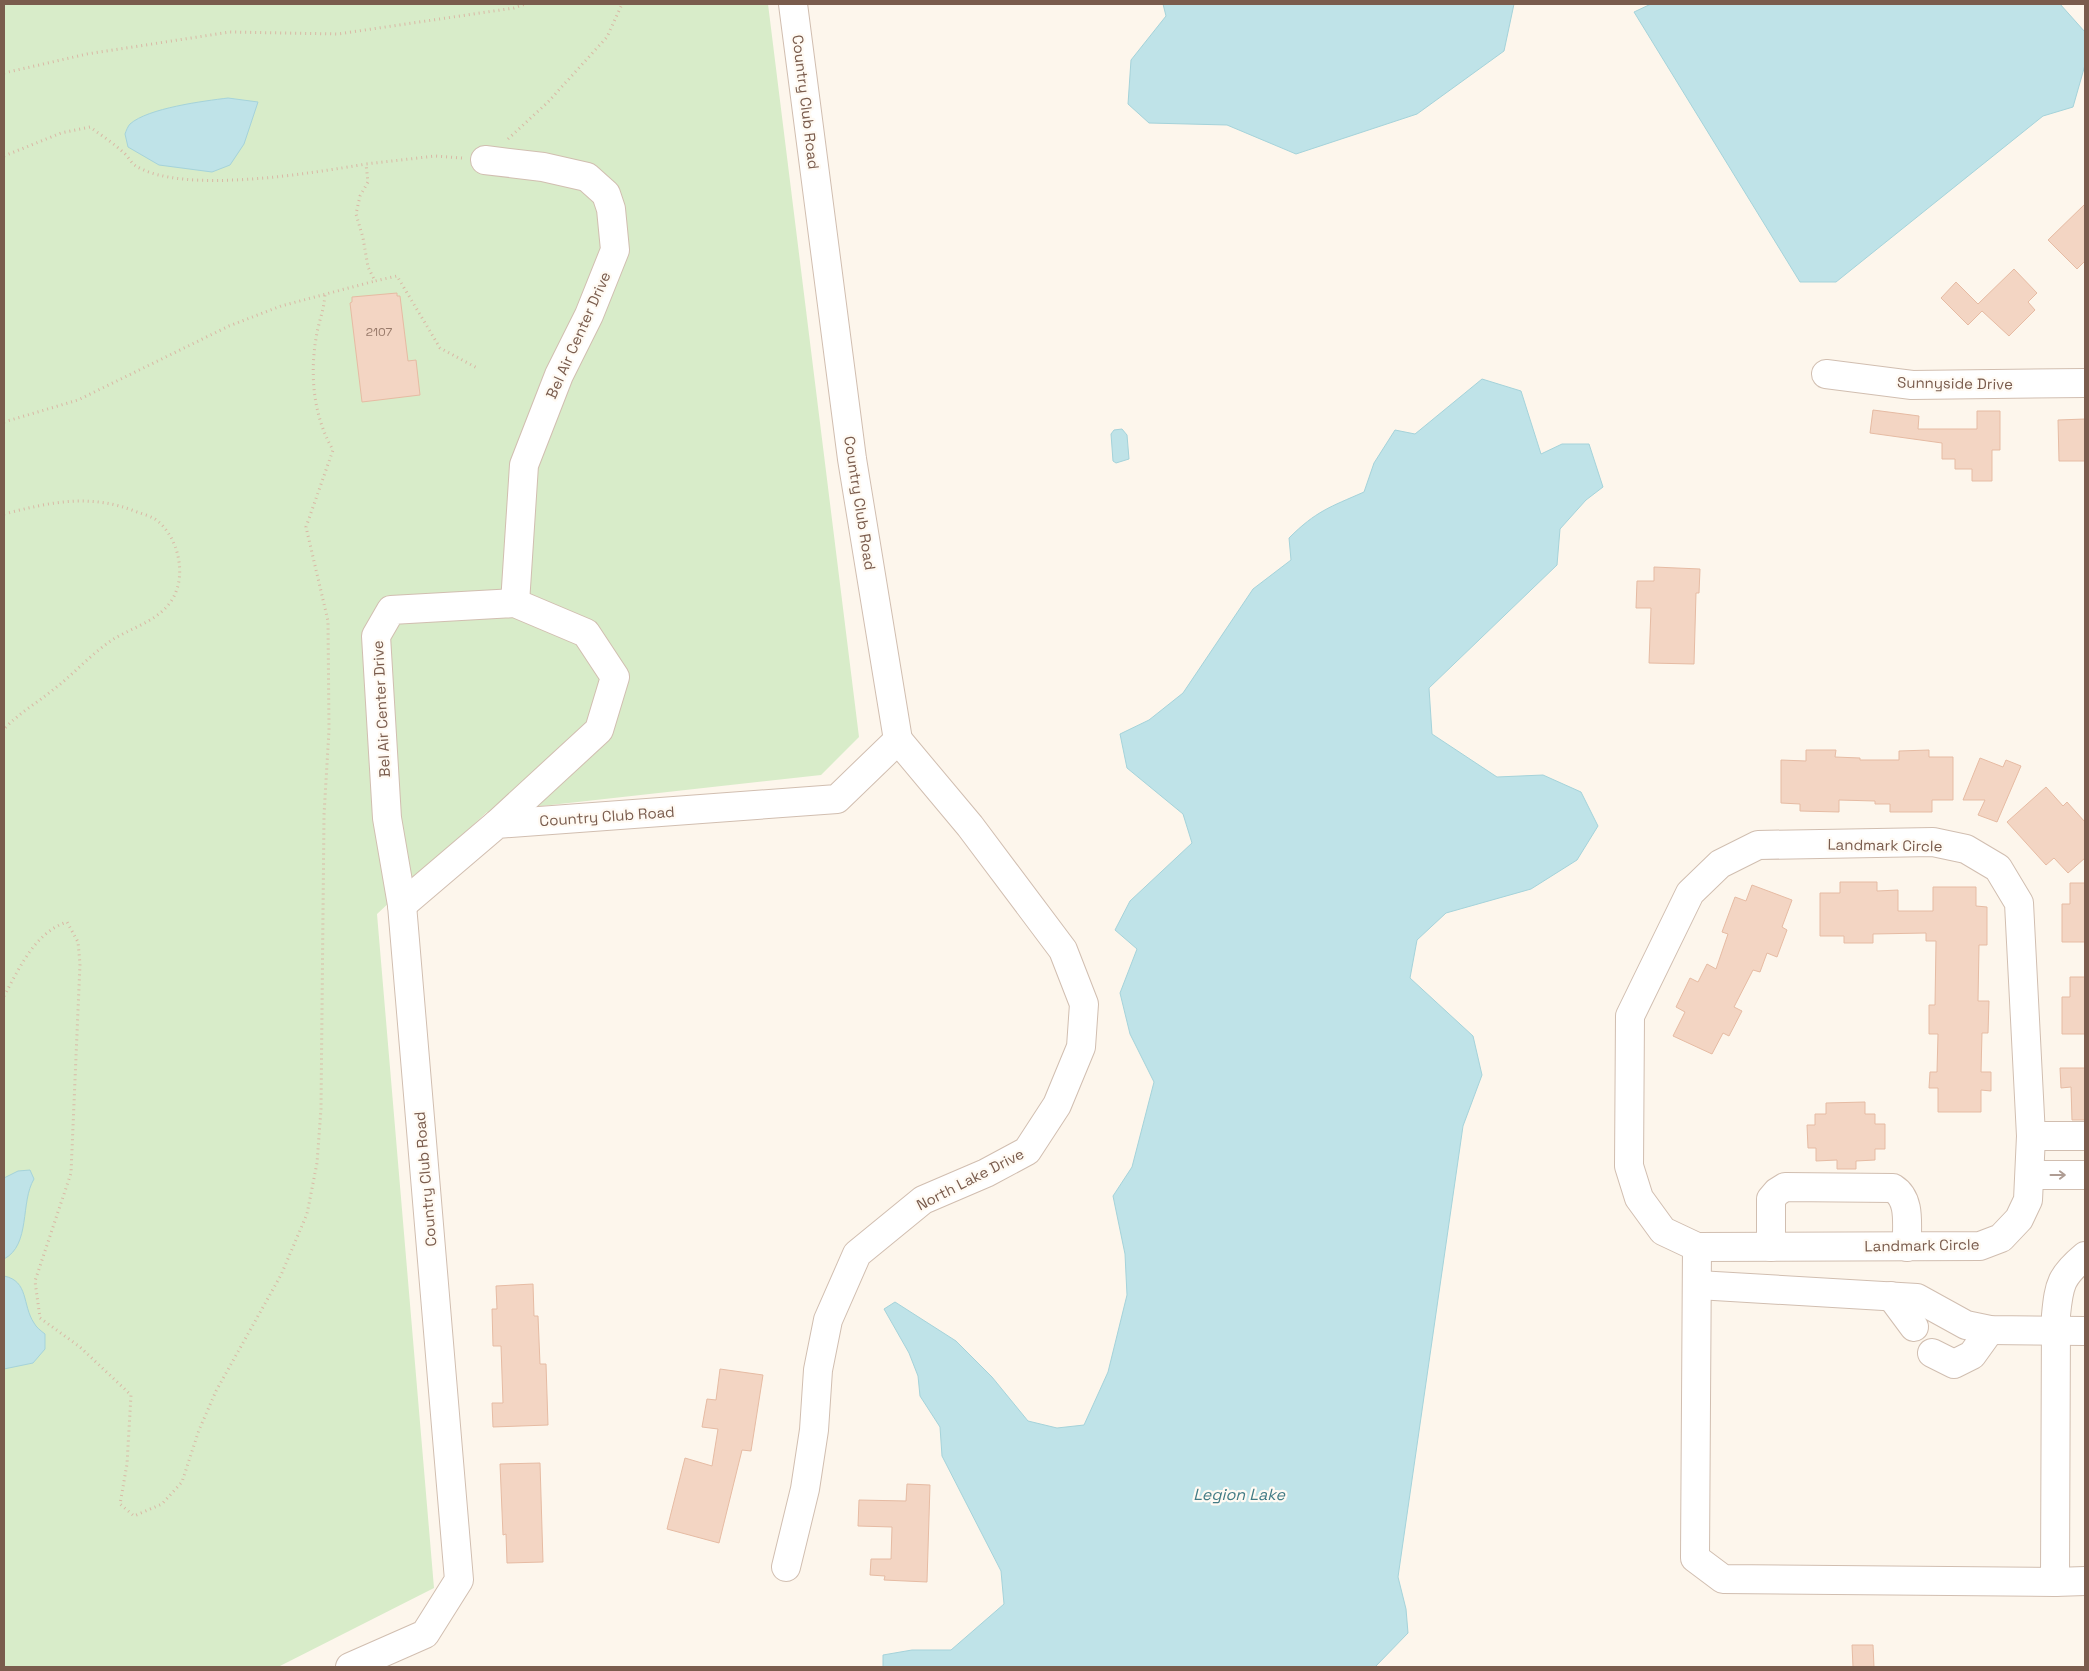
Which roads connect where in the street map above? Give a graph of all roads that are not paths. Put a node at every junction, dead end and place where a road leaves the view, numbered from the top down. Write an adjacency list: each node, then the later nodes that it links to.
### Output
1 (793, 4): 6 (street, Country Club Road)
2 (485, 160): 5 (street, Bel Air Center Drive)
3 (1826, 374): 4 (street, Sunnyside Drive)
4 (2085, 383)
5 (515, 603): 7 (street, Bel Air Center Drive); 8 (street, Bel Air Center Drive)
6 (898, 740): 7 (street, Country Club Road); 24 (street, North Lake Drive)
7 (497, 824): 8 (street)
8 (402, 904): 27 (street, Country Club Road)
9 (2031, 1136): 10 (street); 11 (street, Landmark Circle); 13 (street, Landmark Circle)
10 (2085, 1136)
11 (2030, 1174): 12 (street, one-way to 12); 15 (street, Landmark Circle)
12 (2085, 1175)
13 (1698, 1247): 14 (street, Landmark Circle); 17 (street)
14 (1772, 1247): 15 (street, Landmark Circle); 15 (street)
15 (1907, 1247)
16 (2085, 1256): 21 (street)
17 (1698, 1285): 18 (street); 26 (street)
18 (1891, 1296): 19 (street); 20 (street)
19 (1914, 1327)
20 (1990, 1330): 21 (street); 23 (street)
21 (2055, 1330): 22 (street); 26 (street)
22 (2085, 1331)
23 (1932, 1353)
24 (786, 1567)
25 (2085, 1581): 26 (street)
26 (2055, 1582)
27 (350, 1667)

